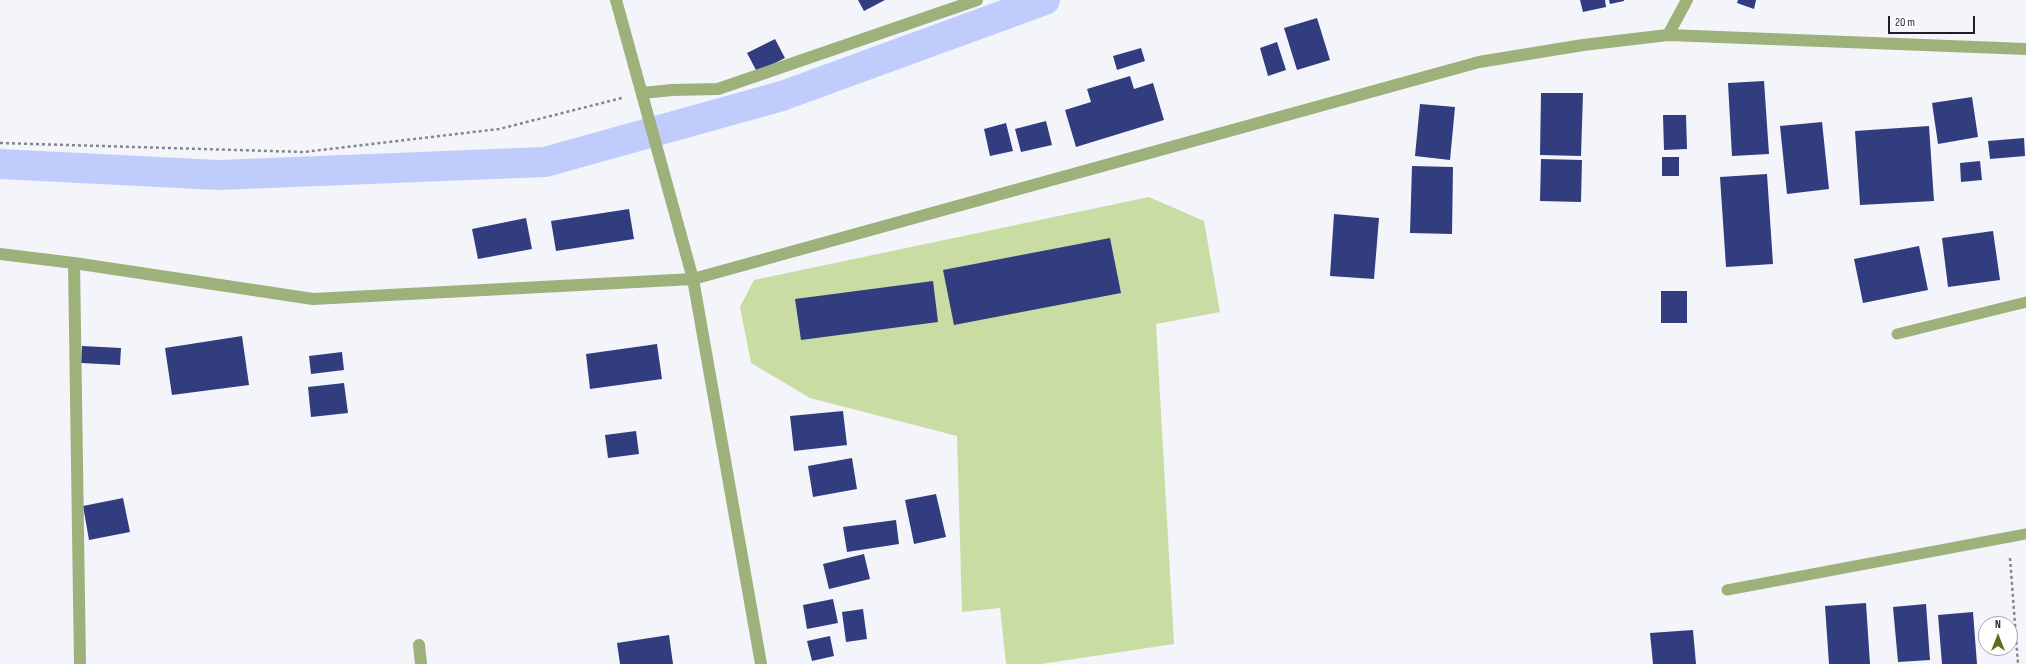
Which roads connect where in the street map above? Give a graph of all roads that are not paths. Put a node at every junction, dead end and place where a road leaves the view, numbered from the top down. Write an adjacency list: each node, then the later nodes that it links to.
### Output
1 (616, 0): 6 (street)
2 (977, 0): 6 (street)
3 (1687, 0): 4 (street)
4 (1668, 35): 5 (street); 9 (street)
5 (2026, 49)
6 (642, 93): 9 (street)
7 (0, 254): 8 (street)
8 (74, 263): 9 (street); 15 (street)
9 (693, 279): 17 (street)
10 (2026, 302): 11 (lane)
11 (1897, 334)
12 (2026, 534): 13 (lane)
13 (1727, 590)
14 (419, 645): 16 (street)
15 (80, 664)
16 (421, 664)
17 (761, 664)

